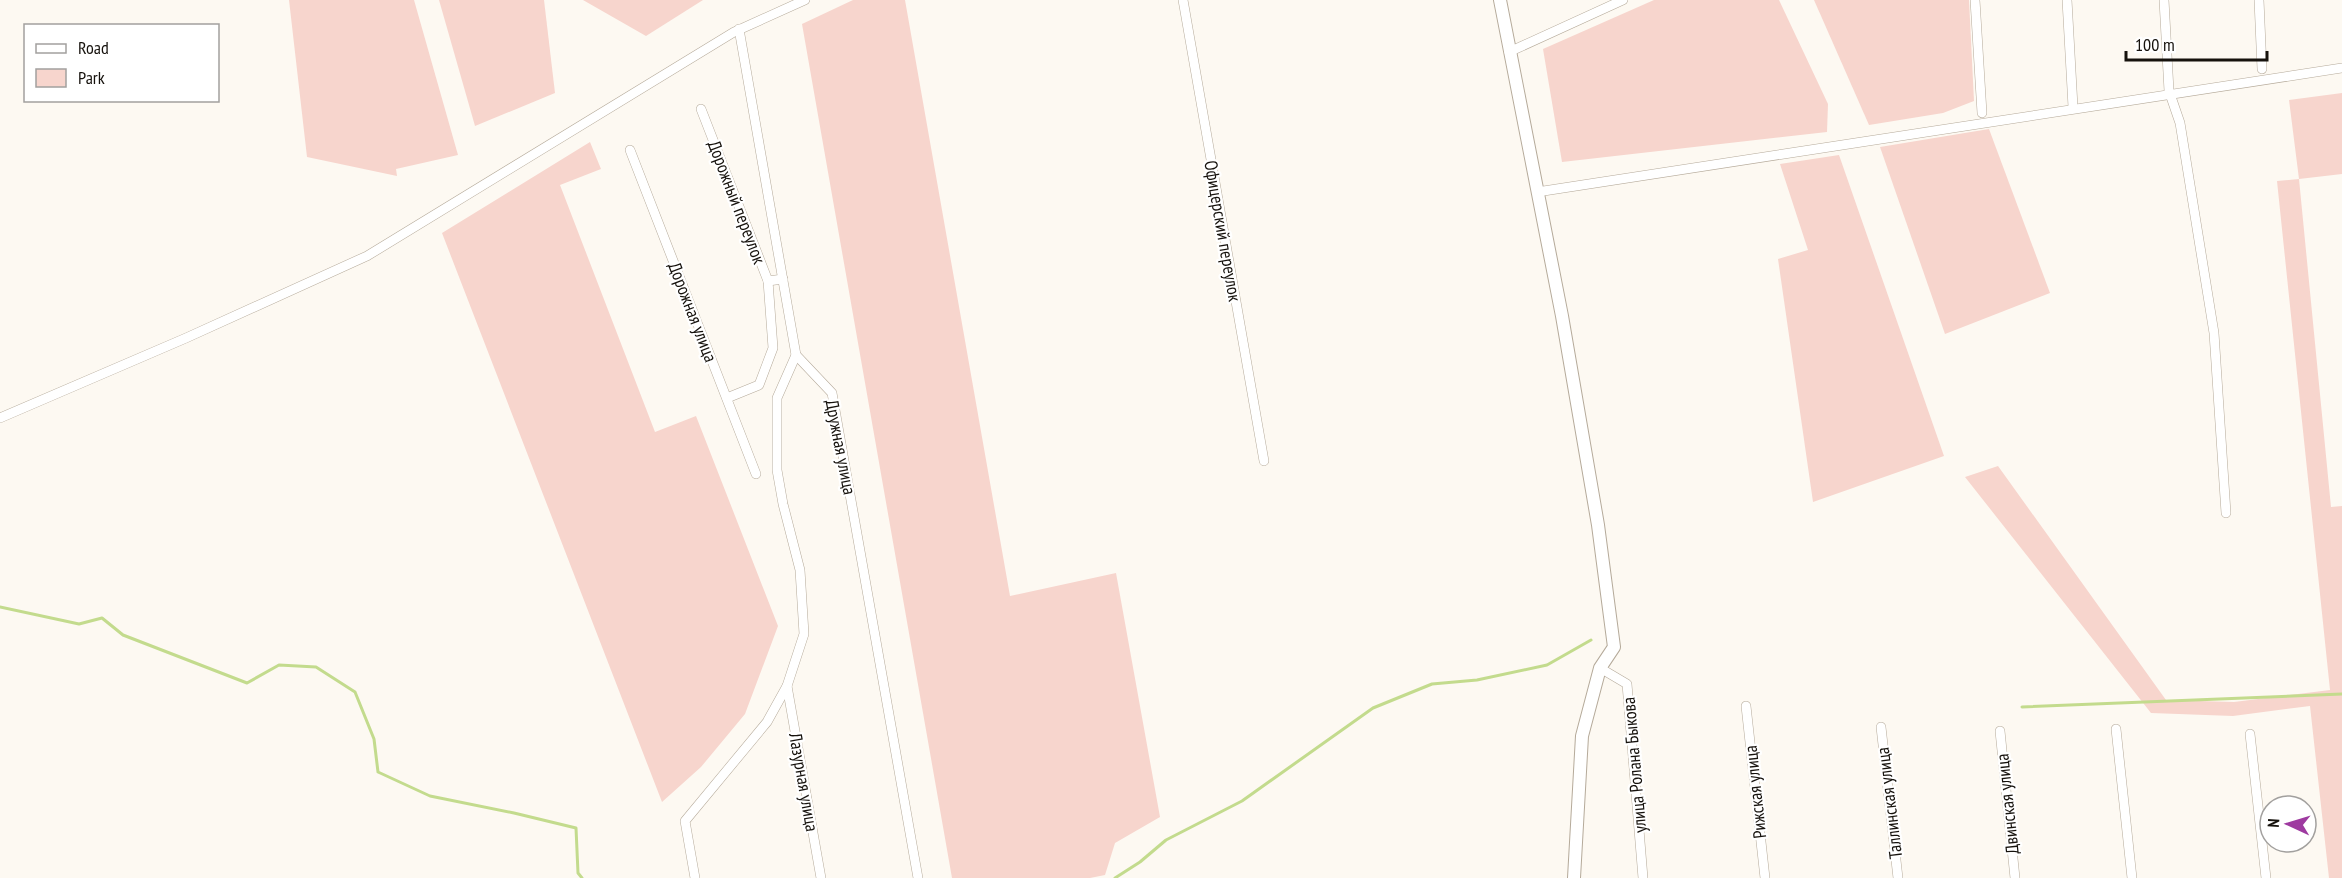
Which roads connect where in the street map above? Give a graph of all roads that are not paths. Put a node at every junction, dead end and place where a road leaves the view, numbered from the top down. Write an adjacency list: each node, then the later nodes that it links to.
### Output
1 (805, 0): 9 (street)
2 (1183, 0): 23 (street, Офицерский переулок)
3 (1500, 0): 10 (street)
4 (1623, 0): 10 (street)
5 (1975, 0): 15 (street)
6 (2067, 0): 13 (street)
7 (2164, 0): 25 (street)
8 (2259, 0): 12 (street)
9 (739, 29): 18 (street); 22 (street)
10 (1509, 52): 17 (street)
11 (2342, 68): 17 (street)
12 (2262, 69)
13 (2073, 107)
14 (701, 109): 19 (street, Дорожный переулок)
15 (1982, 113)
16 (630, 150): 21 (street, Дорожная улица)
17 (1537, 192): 26 (street)
18 (783, 279): 19 (street, Дорожный переулок); 20 (street)
19 (768, 281): 21 (street)
20 (796, 355): 27 (street); 35 (street, Дружная улица)
21 (727, 398): 24 (street, Дорожная улица)
22 (0, 418)
23 (1264, 462)
24 (756, 474)
25 (2226, 513)
26 (1600, 668): 36 (street); 37 (street, улица Ролана Быкова)
27 (787, 686): 33 (street); 34 (street, Лазурная улица)
28 (1746, 706): 38 (street, Рижская улица)
29 (1881, 727): 39 (street, Таллинская улица)
30 (2116, 729): 41 (street)
31 (2000, 731): 40 (street, Двинская улица)
32 (2250, 734): 42 (street)
33 (695, 878)
34 (821, 878)
35 (918, 878)
36 (1574, 878)
37 (1643, 878)
38 (1765, 878)
39 (1898, 878)
40 (2015, 878)
41 (2132, 878)
42 (2266, 878)

